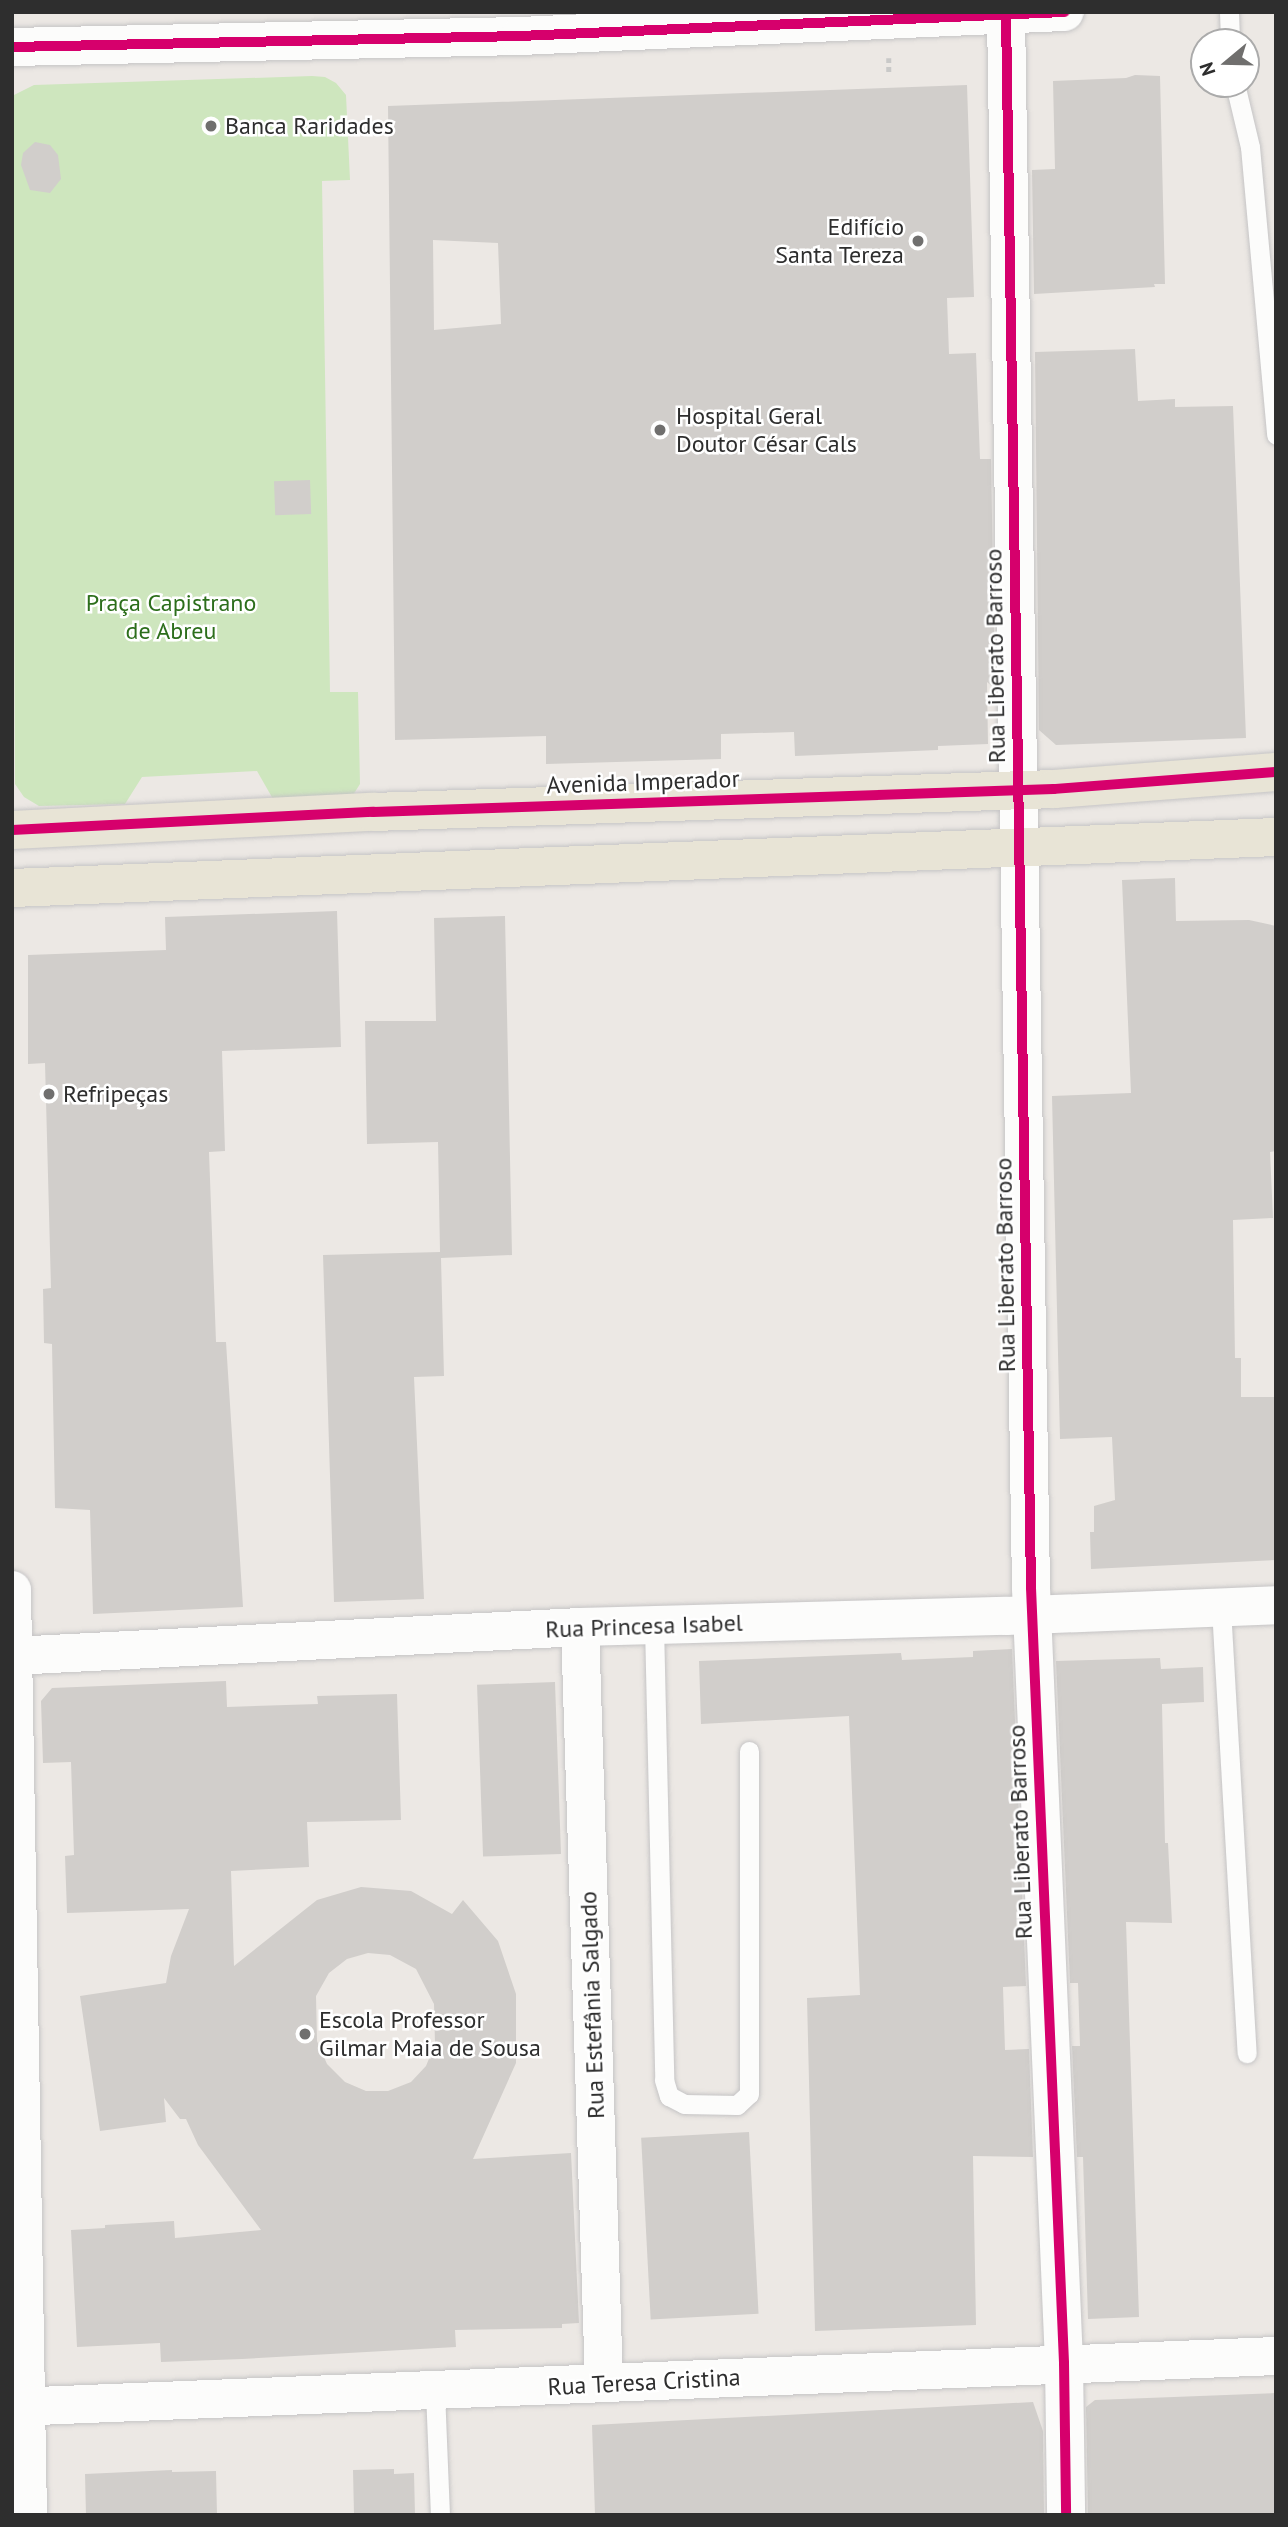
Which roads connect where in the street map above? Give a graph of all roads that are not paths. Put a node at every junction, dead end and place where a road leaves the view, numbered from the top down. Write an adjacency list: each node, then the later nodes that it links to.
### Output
1 (1064, 12): 3 (street)
2 (940, 14): 3 (street); 4 (street)
3 (1006, 14): 8 (street, Rua Liberato Barroso)
4 (12, 47)
5 (1238, 98): 6 (lane)
6 (1276, 435)
7 (1276, 772): 8 (main road, Avenida Imperador)
8 (1018, 790): 9 (main road, Avenida Imperador); 11 (street, Rua Liberato Barroso)
9 (12, 830)
10 (1276, 837): 11 (main road)
11 (1020, 849): 12 (main road); 16 (street, Rua Liberato Barroso)
12 (12, 888)
13 (12, 1590): 19 (street)
14 (1276, 1605): 15 (street, Rua Princesa Isabel)
15 (1221, 1608): 16 (street, Rua Princesa Isabel); 22 (lane)
16 (1032, 1615): 17 (street, Rua Princesa Isabel); 24 (street, Rua Liberato Barroso)
17 (654, 1625): 18 (street, Rua Princesa Isabel); 20 (lane)
18 (580, 1627): 19 (street, Rua Princesa Isabel); 25 (street, Rua Estefânia Salgado)
19 (13, 1656): 21 (street)
20 (749, 1751)
21 (14, 1916): 27 (street)
22 (1247, 2053)
23 (1276, 2356): 24 (street, Rua Teresa Cristina)
24 (1064, 2363): 25 (street, Rua Teresa Cristina); 30 (street, Rua Liberato Barroso)
25 (604, 2383): 26 (street, Rua Teresa Cristina)
26 (435, 2392): 27 (street, Rua Teresa Cristina); 29 (lane)
27 (19, 2407): 28 (street)
28 (28, 2515)
29 (440, 2515)
30 (1066, 2515)

